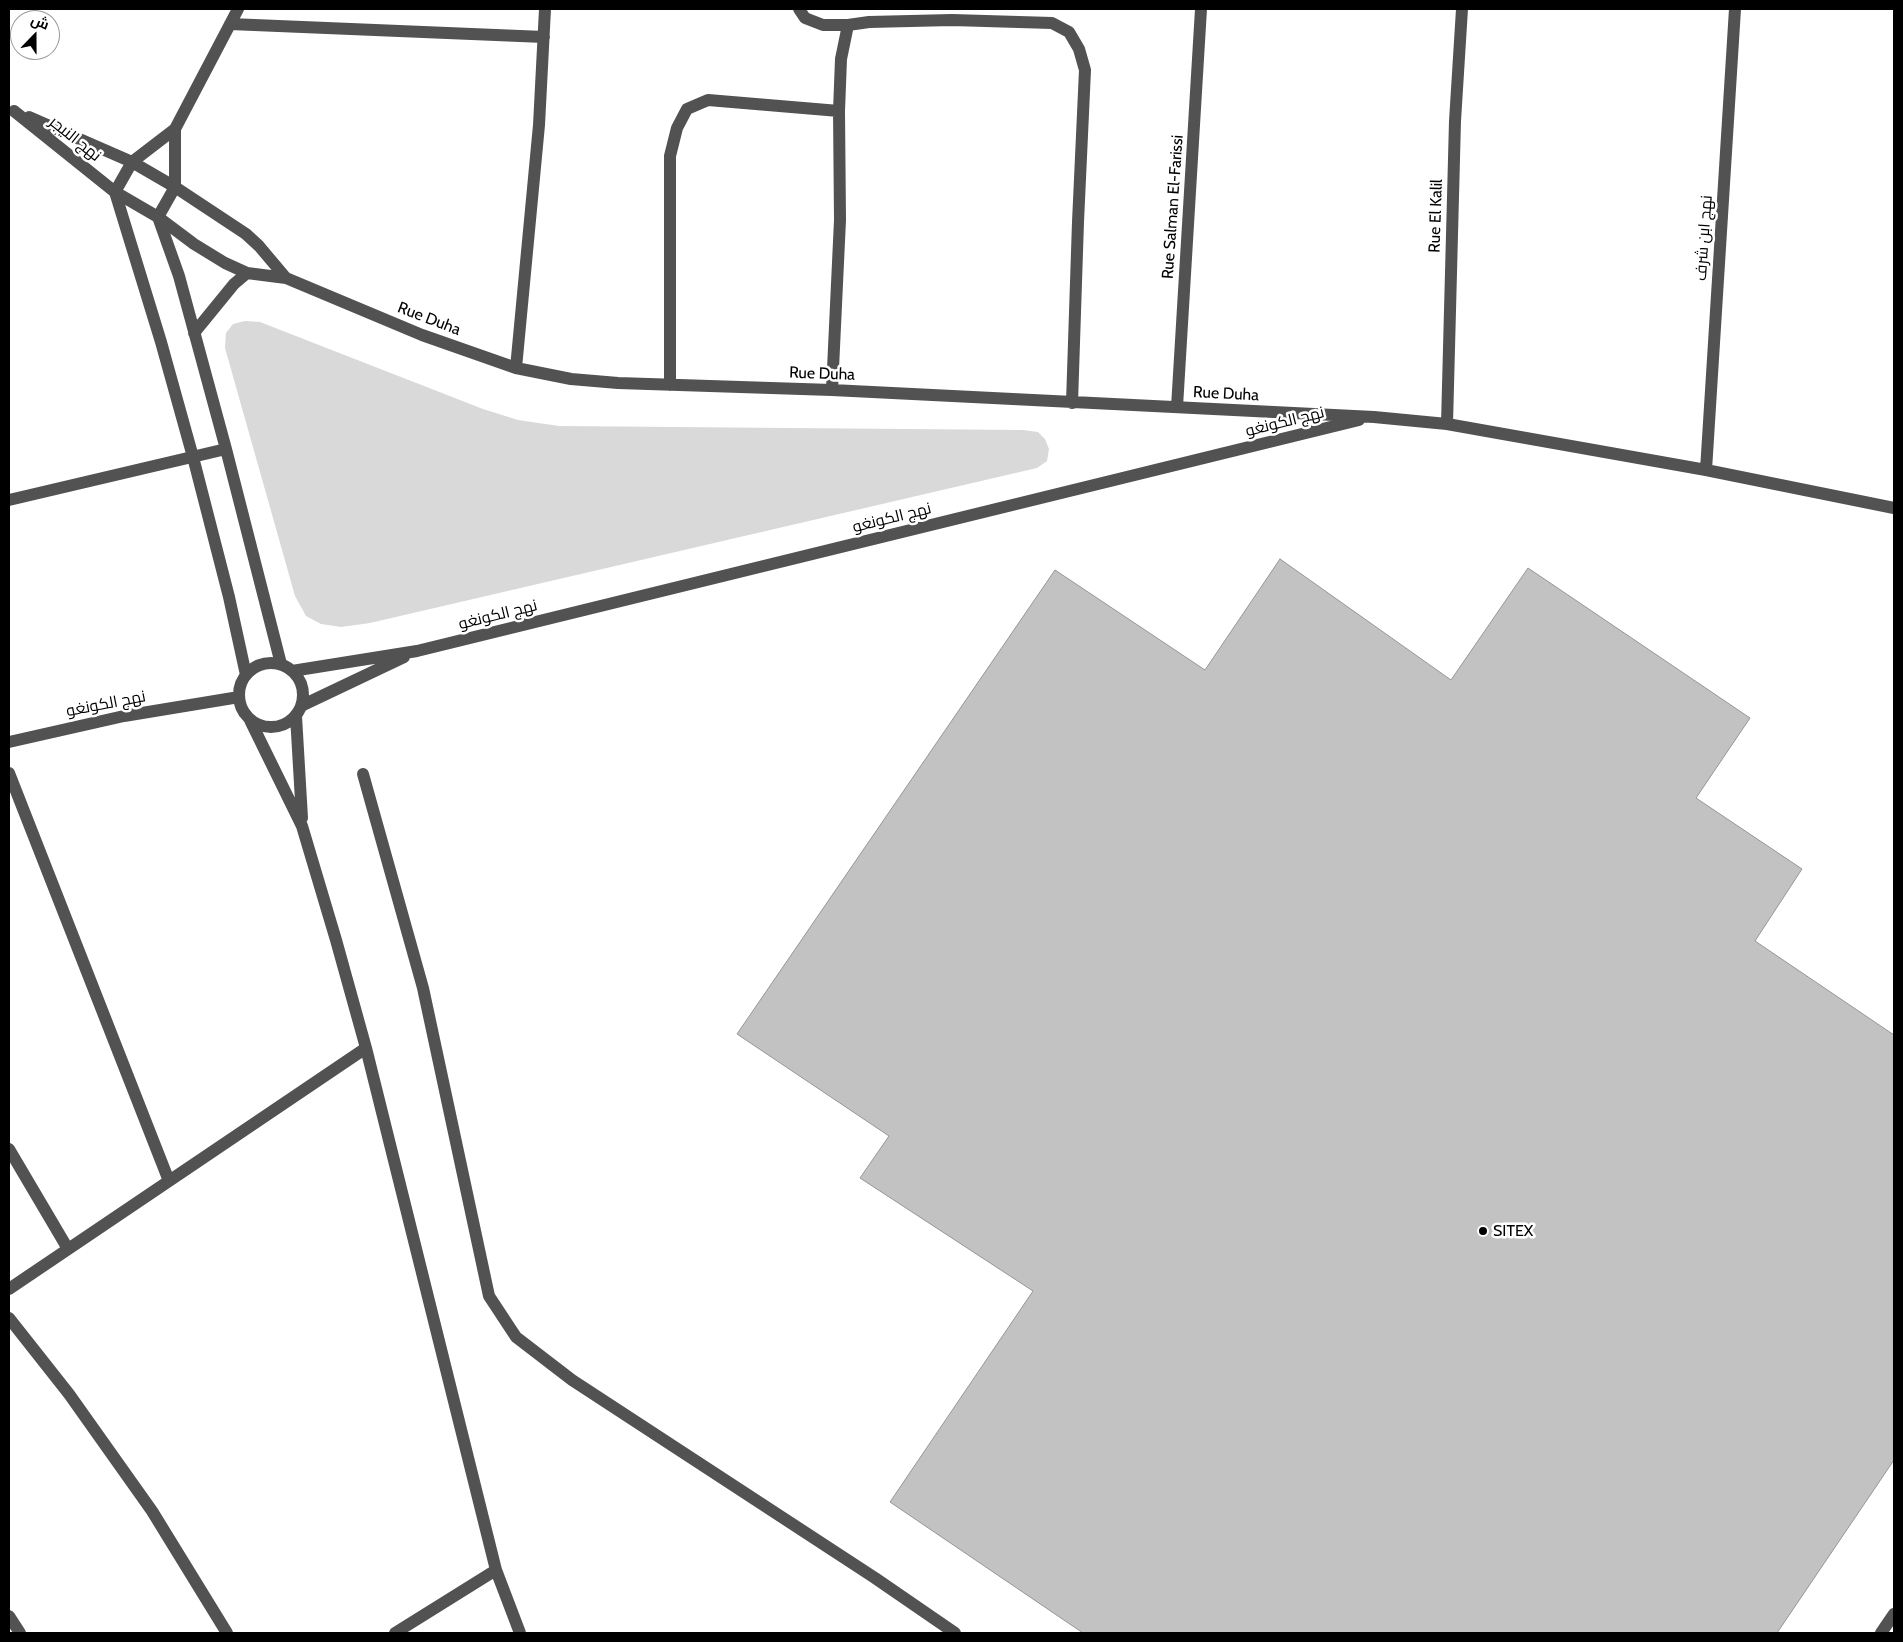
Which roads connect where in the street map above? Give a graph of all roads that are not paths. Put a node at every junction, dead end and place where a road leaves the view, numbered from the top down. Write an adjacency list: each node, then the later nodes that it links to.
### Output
1 (238, 9): 7 (street)
2 (545, 9): 9 (street)
3 (799, 9): 8 (street)
4 (1201, 9): 24 (street, Rue Salman El-Farissi)
5 (1462, 9): 26 (street, Rue El Kalil)
6 (1735, 9): 29 (street, نهج ابن شرف)
7 (230, 24): 9 (street); 12 (street)
8 (848, 25): 11 (street); 23 (street)
9 (544, 37): 20 (street)
10 (11, 109): 13 (street, نهج النيجر); 15 (street, نهج النيجر)
11 (838, 111): 21 (street); 22 (street)
12 (175, 130): 13 (street); 14 (street)
13 (132, 162): 14 (street, Rue Duha); 15 (street)
14 (175, 187): 16 (street); 18 (street, Rue Duha)
15 (115, 192): 16 (street, Rue Duha); 28 (street)
16 (158, 217): 17 (street, Rue Duha); 19 (street)
17 (247, 273): 18 (street, Rue Duha); 19 (street)
18 (286, 278): 20 (street, Rue Duha)
19 (194, 332): 27 (street)
20 (516, 368): 21 (street, Rue Duha)
21 (670, 385): 22 (street, Rue Duha)
22 (832, 390): 23 (street, Rue Duha)
23 (1072, 403): 24 (street, Rue Duha)
24 (1177, 408): 25 (street, Rue Duha)
25 (1374, 417): 26 (street, Rue Duha); 32 (street, نهج الكونغو)
26 (1447, 424): 29 (street, Rue Duha)
27 (226, 449): 28 (street); 33 (street)
28 (192, 457): 30 (street); 34 (street)
29 (1706, 470): 31 (street, Rue Duha)
30 (9, 500)
31 (1894, 508)
32 (417, 652): 33 (street, نهج الكونغو); 36 (street, نهج الكونغو)
33 (287, 667): 34 (street); 36 (street)
34 (246, 675): 35 (street)
35 (239, 698): 37 (street); 38 (street, نهج الكونغو)
36 (299, 711): 37 (street); 41 (street)
37 (250, 720): 41 (street)
38 (9, 742)
39 (9, 773): 44 (street)
40 (362, 774): 55 (street)
41 (302, 826): 42 (street)
42 (366, 1048): 44 (street); 48 (street)
43 (9, 1149): 45 (street)
44 (169, 1181): 45 (street)
45 (68, 1249): 46 (street)
46 (9, 1289)
47 (9, 1318): 52 (street)
48 (496, 1570): 53 (street); 54 (street)
49 (1894, 1614): 56 (street)
50 (9, 1616): 51 (street)
51 (20, 1633)
52 (227, 1633)
53 (395, 1633)
54 (520, 1633)
55 (955, 1633)
56 (1881, 1633)

